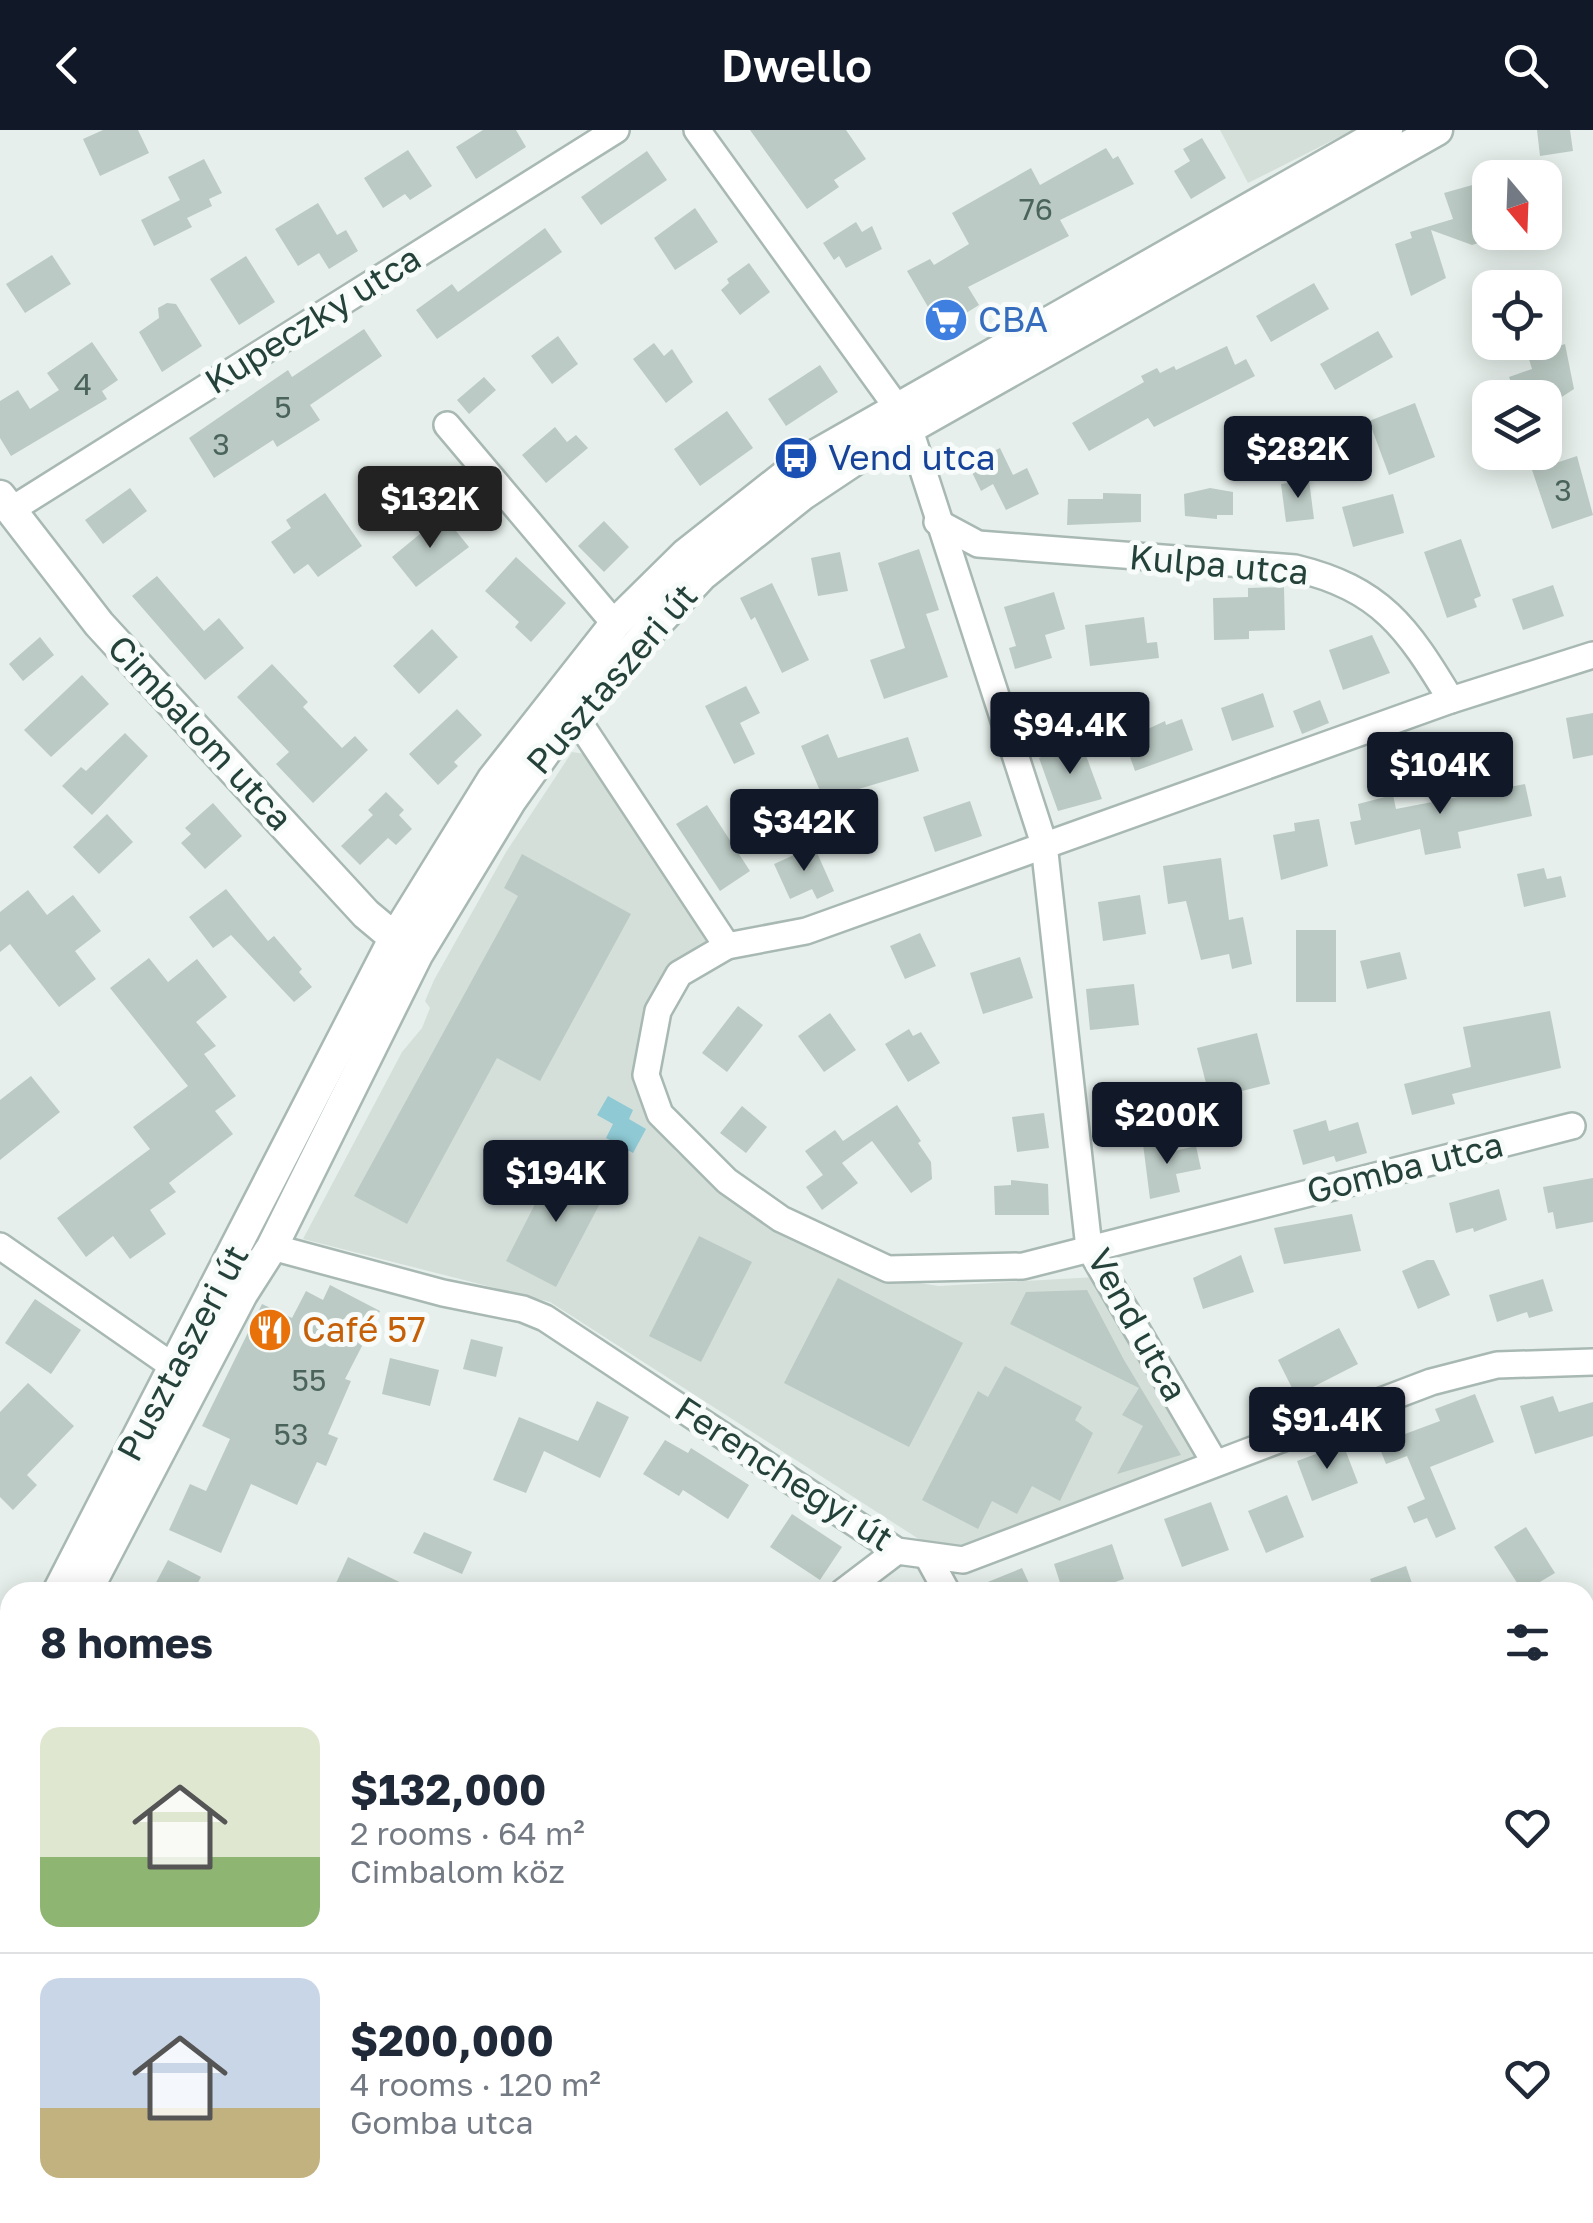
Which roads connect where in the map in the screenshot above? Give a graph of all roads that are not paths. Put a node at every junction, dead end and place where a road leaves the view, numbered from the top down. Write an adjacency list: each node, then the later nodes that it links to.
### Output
1 (616, 130): 7 (street, Kupeczky utca)
2 (697, 130): 5 (street, Vend utca)
3 (1387, 130): 5 (street, Pusztaszeri út)
4 (1437, 130): 5 (street, Pusztaszeri út)
5 (903, 416): 8 (street, Vend utca); 9 (street, Pusztaszeri út); 12 (street, Pusztaszeri út)
6 (448, 426): 9 (street)
7 (5, 503): 15 (street, Cimbalom utca)
8 (937, 522): 11 (street, Kulpa utca); 13 (street, Vend utca)
9 (615, 624): 15 (street, Pusztaszeri út)
10 (1593, 655): 11 (street, Gomba utca)
11 (1450, 700): 13 (street, Gomba utca)
12 (573, 713): 14 (street); 15 (street, Pusztaszeri út)
13 (1044, 844): 14 (street, Gomba utca); 19 (street, Vend utca)
14 (727, 946): 19 (street, Gomba utca)
15 (406, 947): 17 (street, Pusztaszeri út)
16 (1572, 1126): 19 (street, Gomba utca)
17 (258, 1240): 21 (street, Pusztaszeri út); 23 (street, Ferenchegyi út)
18 (0, 1246): 21 (street)
19 (1089, 1248): 22 (street, Vend utca)
20 (1593, 1362): 22 (street, Ferenchegyi út)
21 (185, 1375): 25 (street, Pusztaszeri út); 26 (street, Pusztaszeri út)
22 (1215, 1463): 24 (street, Ferenchegyi út)
23 (897, 1551): 24 (street, Ferenchegyi út); 27 (street)
24 (929, 1559): 28 (street)
25 (64, 1582)
26 (91, 1582)
27 (856, 1582)
28 (941, 1582)

